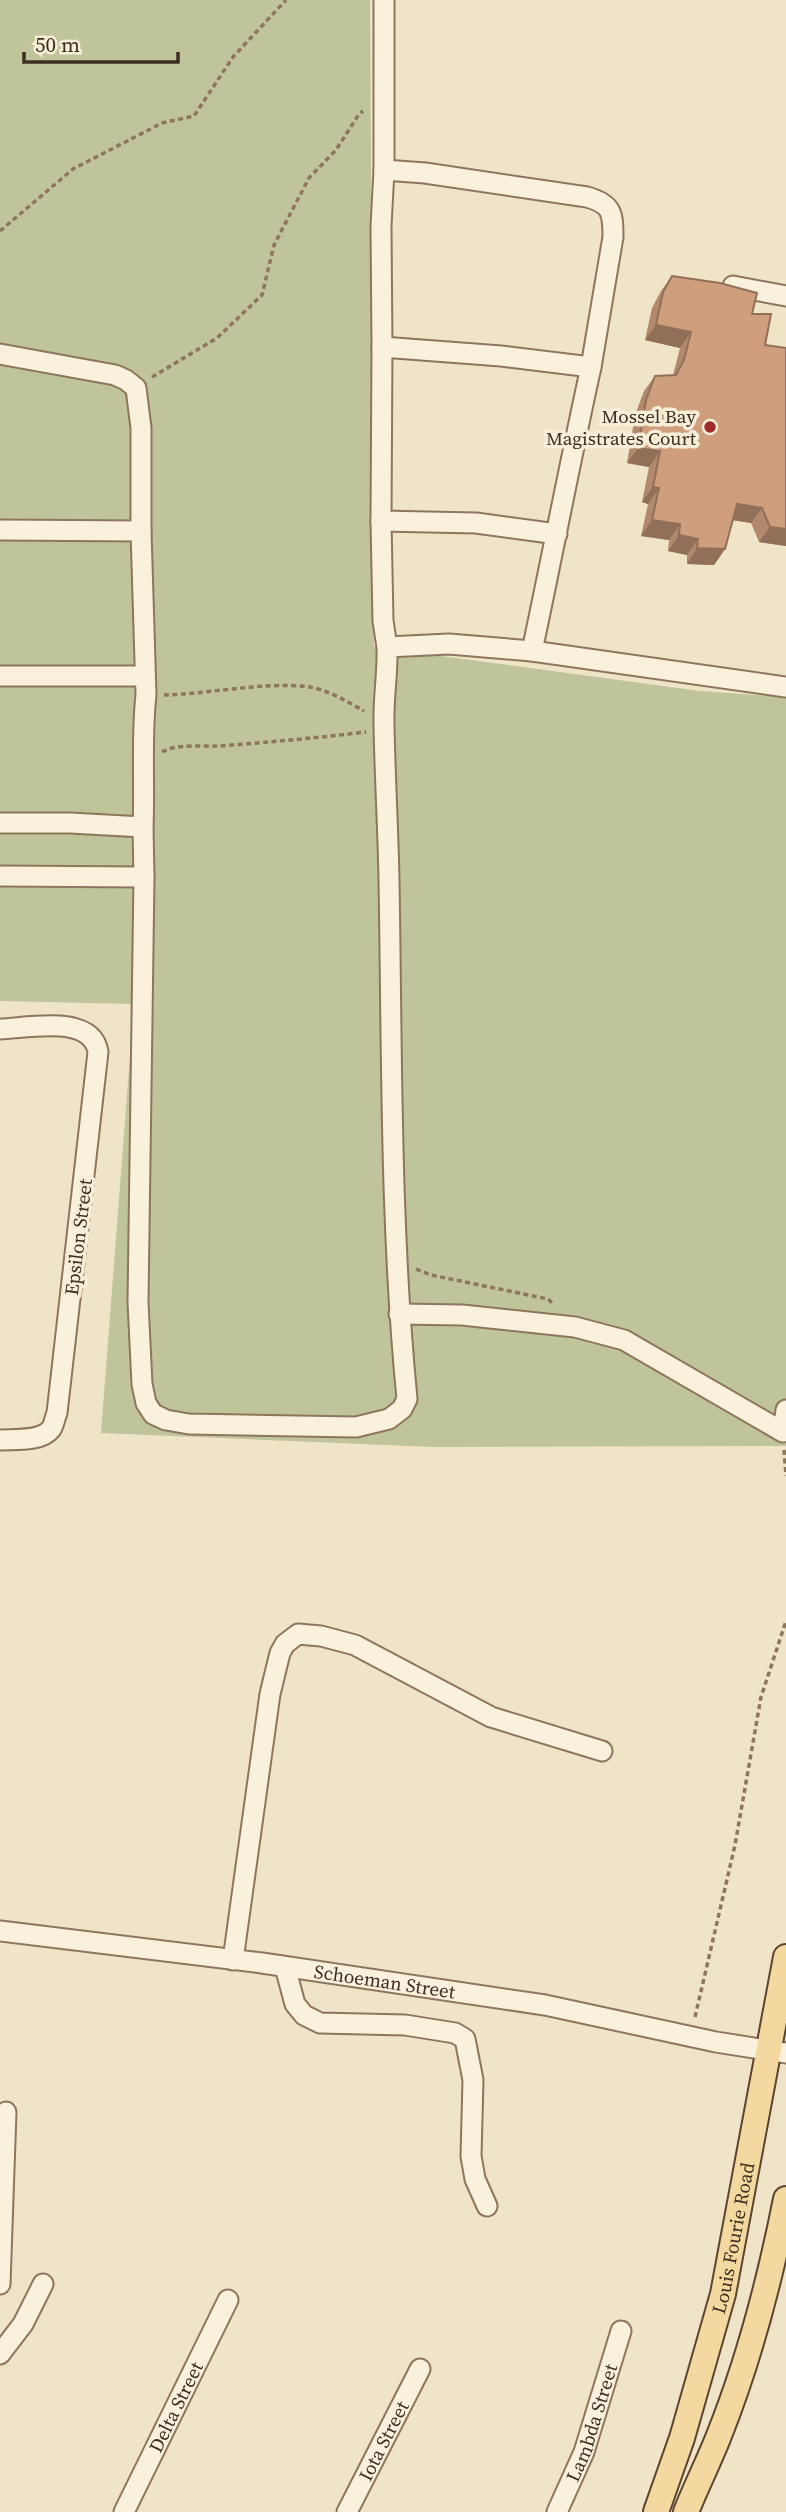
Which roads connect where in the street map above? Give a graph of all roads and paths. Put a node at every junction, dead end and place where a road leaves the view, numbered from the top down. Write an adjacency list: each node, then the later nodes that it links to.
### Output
1 (286, 0): 5 (path)
2 (384, 0): 3 (street)
3 (385, 95): 4 (street); 11 (path)
4 (384, 170): 8 (street); 10 (street)
5 (0, 231)
6 (733, 286): 7 (street)
7 (786, 296)
8 (383, 347): 10 (street); 12 (street)
9 (0, 354): 11 (street)
10 (591, 367): 15 (street)
11 (136, 388): 14 (street)
12 (381, 521): 15 (street); 16 (street)
13 (0, 530): 14 (street)
14 (141, 531): 19 (street)
15 (557, 534): 17 (street)
16 (387, 647): 17 (street); 21 (street)
17 (532, 652): 20 (street)
18 (0, 676): 19 (street)
19 (145, 685): 21 (path); 22 (street)
20 (786, 687)
21 (384, 723): 22 (path); 28 (street)
22 (145, 762): 24 (street)
23 (0, 823): 24 (street)
24 (143, 827): 26 (street)
25 (0, 876): 26 (street)
26 (144, 877): 29 (street)
27 (0, 1029): 33 (street, Epsilon Street)
28 (397, 1261): 29 (street); 30 (path)
29 (399, 1314): 30 (street)
30 (575, 1327): 32 (street)
31 (786, 1410): 32 (street)
32 (783, 1432): 34 (path)
33 (0, 1440)
34 (786, 1476)
35 (786, 1620): 41 (path)
36 (602, 1751): 39 (street)
37 (0, 1931): 39 (street, Schoeman Street)
38 (786, 1957): 42 (main road, Louis Fourie Road)
39 (233, 1960): 40 (street, Schoeman Street)
40 (285, 1967): 41 (street, Schoeman Street); 45 (street)
41 (691, 2035): 42 (street, Schoeman Street)
42 (777, 2052): 55 (main road, Louis Fourie Road)
43 (6, 2112): 46 (street)
44 (786, 2199): 56 (main road, Louis Fourie Road)
45 (487, 2206)
46 (0, 2284)
47 (43, 2284): 50 (street)
48 (228, 2300): 52 (street, Delta Street)
49 (621, 2331): 54 (street, Lambda Street)
50 (0, 2354)
51 (420, 2369): 53 (street, Iota Street)
52 (124, 2512)
53 (346, 2512)
54 (557, 2512)
55 (656, 2512)
56 (686, 2512)

